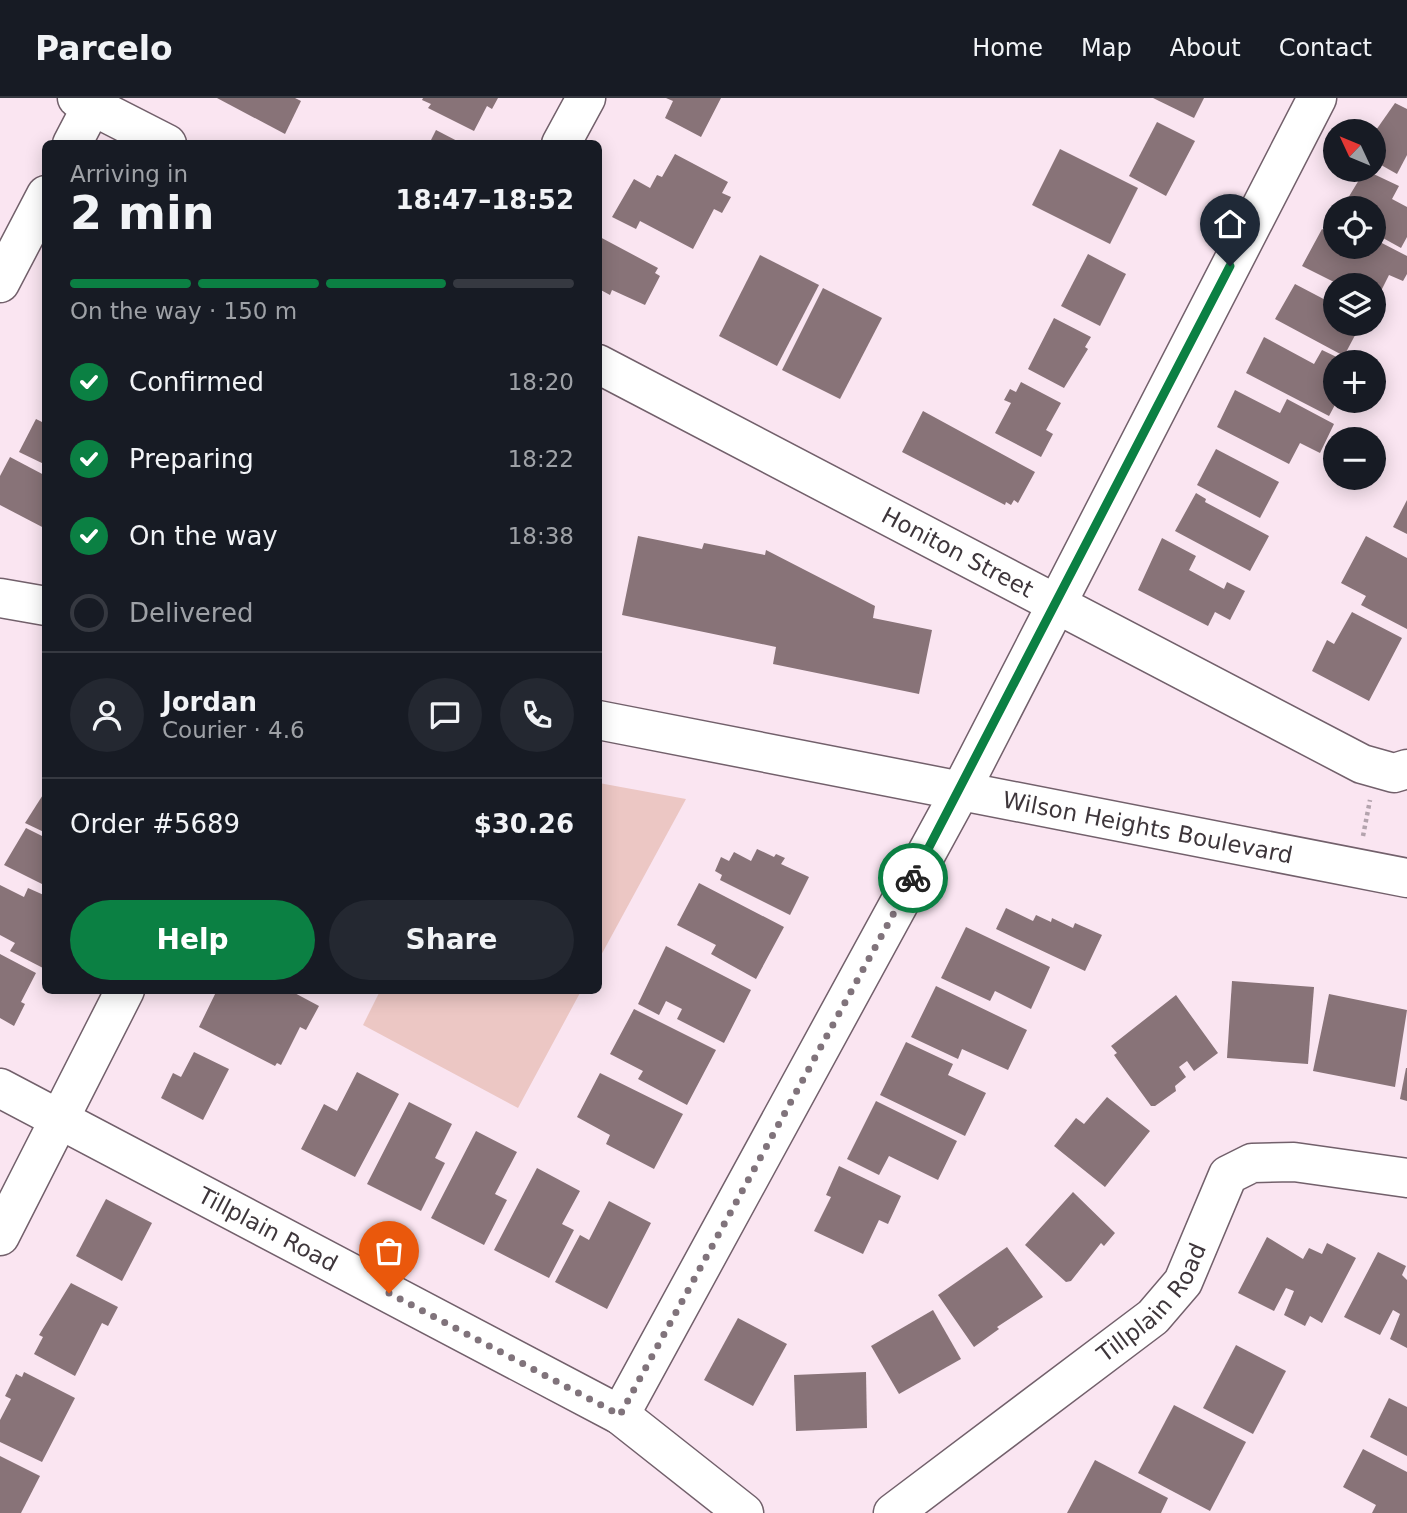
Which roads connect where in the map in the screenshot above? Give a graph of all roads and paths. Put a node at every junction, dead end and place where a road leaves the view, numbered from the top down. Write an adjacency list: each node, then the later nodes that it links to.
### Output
1 (586, 98): 6 (street)
2 (1317, 98): 11 (street)
3 (88, 100): 4 (street); 5 (street)
4 (73, 140)
5 (160, 140)
6 (563, 140)
7 (42, 203): 8 (street)
8 (0, 283)
9 (602, 366): 11 (street, Honiton Street)
10 (0, 598): 12 (street)
11 (1057, 602): 14 (street, Honiton Street); 15 (street)
12 (42, 605)
13 (602, 721): 15 (street, Wilson Heights Boulevard)
14 (1392, 770): 16 (path)
15 (961, 790): 16 (street, Wilson Heights Boulevard); 23 (street)
16 (1358, 868): 17 (street, Wilson Heights Boulevard)
17 (1407, 878)
18 (123, 994): 20 (street)
19 (0, 1088): 20 (street, Tillplain Road)
20 (60, 1119): 22 (street); 23 (street, Tillplain Road)
21 (1407, 1178): 25 (street, Tillplain Road)
22 (0, 1236)
23 (620, 1415): 24 (street, Tillplain Road)
24 (744, 1513)
25 (893, 1513)

